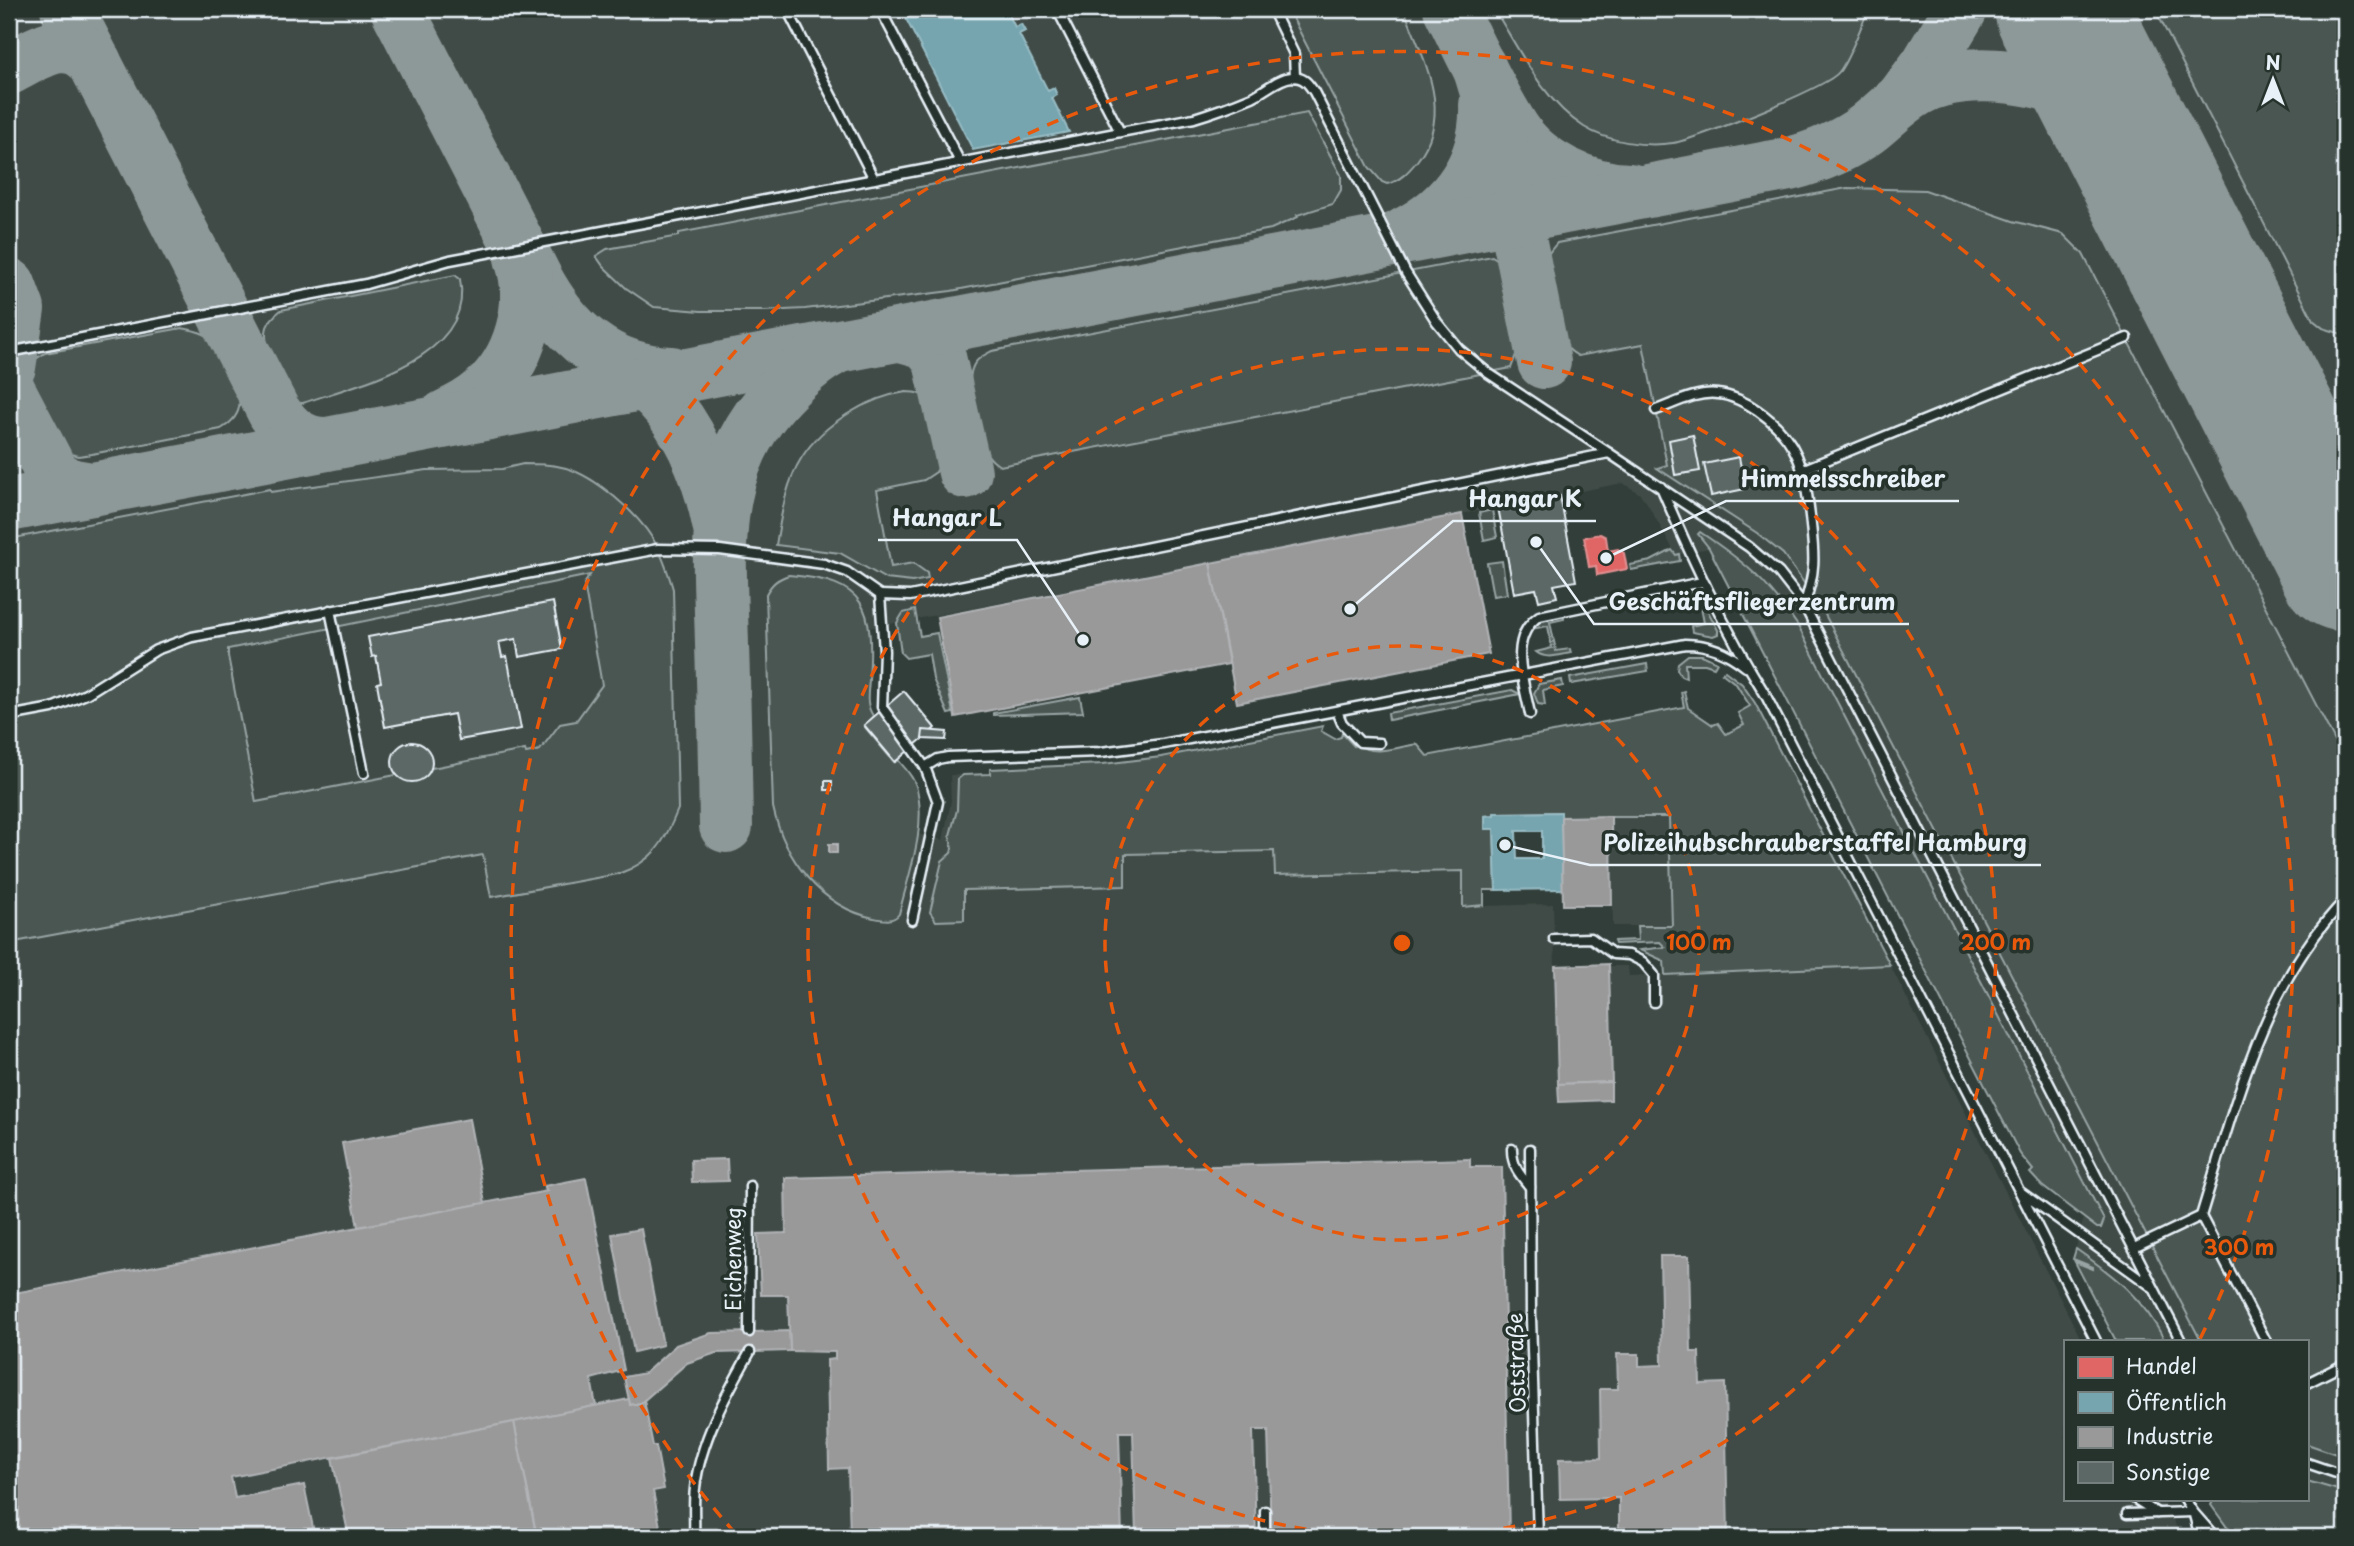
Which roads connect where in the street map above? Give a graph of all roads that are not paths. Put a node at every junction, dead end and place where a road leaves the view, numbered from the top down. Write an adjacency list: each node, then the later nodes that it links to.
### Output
1 (787, 9): 8 (lane)
2 (880, 9): 7 (lane)
3 (1057, 9): 6 (lane)
4 (1272, 9): 5 (lane)
5 (1295, 77): 6 (lane); 12 (lane)
6 (1120, 132): 7 (lane)
7 (960, 162): 8 (lane)
8 (874, 179): 10 (lane)
9 (2127, 338): 13 (lane)
10 (9, 352)
11 (1656, 410): 13 (lane)
12 (1609, 453): 14 (lane); 16 (lane)
13 (1802, 470): 17 (lane)
14 (1661, 487): 15 (lane); 17 (lane)
15 (1702, 582): 19 (lane); 20 (lane)
16 (880, 595): 18 (lane); 25 (lane)
17 (1804, 605): 37 (lane)
18 (330, 610): 23 (lane); 26 (lane)
19 (1751, 671): 20 (lane); 35 (lane)
20 (1523, 675): 21 (lane); 22 (lane)
21 (1336, 710): 24 (lane); 25 (lane)
22 (1530, 714)
23 (9, 716)
24 (1379, 743)
25 (925, 767): 28 (lane)
26 (364, 773)
27 (2345, 901): 36 (lane)
28 (912, 920)
29 (1554, 939): 30 (lane)
30 (1654, 1002)
31 (1512, 1149): 34 (lane)
32 (1530, 1149): 34 (lane, Oststraße)
33 (750, 1186): 39 (lane, Eichenweg)
34 (1530, 1187): 56 (lane, Oststraße)
35 (2020, 1191): 38 (lane); 40 (lane)
36 (2201, 1216): 37 (lane); 42 (lane)
37 (2134, 1248): 38 (lane)
38 (2154, 1288): 41 (lane)
39 (749, 1332)
40 (2095, 1340)
41 (2180, 1340)
42 (2265, 1340)
43 (750, 1352): 54 (lane)
44 (2345, 1364): 45 (lane)
45 (2308, 1382)
46 (2308, 1463): 47 (lane)
47 (2345, 1476)
48 (2137, 1500): 52 (lane)
49 (2186, 1500): 51 (lane)
50 (1265, 1511): 55 (lane)
51 (2193, 1512): 52 (lane); 57 (lane); 58 (lane)
52 (2157, 1513): 53 (lane)
53 (2127, 1514)
54 (694, 1537)
55 (1265, 1537)
56 (1538, 1537)
57 (2200, 1537)
58 (2216, 1537)

